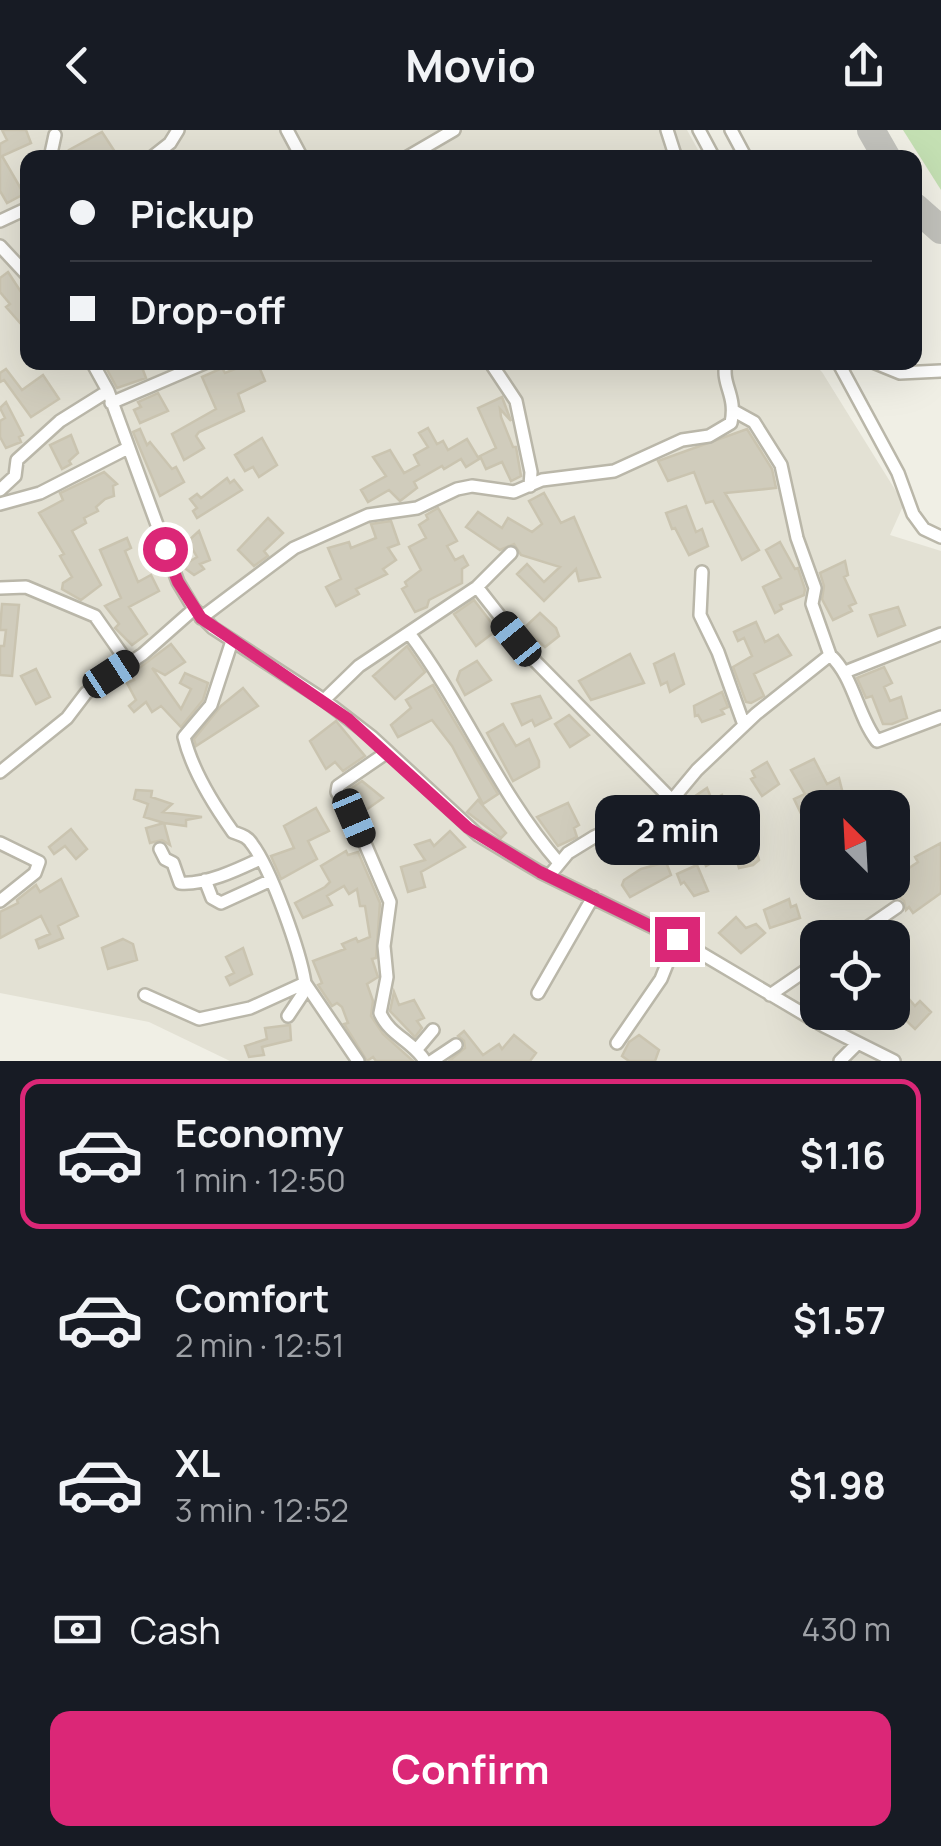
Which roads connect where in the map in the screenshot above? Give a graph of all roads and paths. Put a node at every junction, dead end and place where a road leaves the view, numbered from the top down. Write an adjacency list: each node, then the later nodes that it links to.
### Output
1 (178, 130): 5 (street)
2 (454, 130): 6 (street)
3 (55, 135): 4 (street)
4 (52, 150)
5 (161, 150)
6 (420, 150)
7 (96, 370): 14 (street)
8 (185, 370): 14 (street)
9 (495, 370): 17 (street)
10 (724, 370): 15 (street)
11 (842, 370): 20 (street)
12 (893, 370): 13 (street)
13 (941, 371)
14 (110, 397): 16 (street); 18 (street)
15 (734, 411): 17 (street); 29 (street)
16 (126, 448): 19 (street); 25 (street)
17 (530, 486): 25 (street)
18 (0, 490)
19 (0, 504)
20 (941, 537)
21 (510, 553): 23 (street)
22 (702, 572): 34 (street)
23 (477, 586): 26 (street); 37 (street)
24 (0, 588): 30 (street)
25 (198, 614): 28 (street); 30 (street)
26 (409, 632): 32 (street); 41 (street)
27 (941, 634): 31 (street)
28 (232, 641): 32 (street); 40 (street)
29 (830, 655): 31 (street); 34 (street)
30 (128, 663): 36 (street)
31 (845, 672): 33 (street)
32 (324, 700): 35 (street)
33 (941, 716)
34 (744, 726): 37 (street)
35 (386, 753): 42 (street); 60 (street)
36 (0, 772)
37 (672, 800): 41 (street)
38 (0, 843): 46 (street)
39 (160, 849): 43 (street)
40 (260, 859): 43 (street); 44 (street)
41 (559, 863): 42 (street)
42 (549, 876): 45 (street)
43 (206, 880): 44 (street)
44 (270, 880): 51 (street)
45 (592, 898): 49 (street); 52 (street)
46 (0, 901)
47 (897, 907): 48 (street)
48 (878, 920)
49 (677, 939): 54 (street); 57 (street)
50 (800, 974): 54 (street)
51 (304, 983): 53 (street); 55 (street); 61 (street)
52 (538, 993)
53 (145, 995)
54 (770, 995): 58 (street)
55 (288, 1016)
56 (433, 1030): 60 (street)
57 (617, 1043)
58 (858, 1043): 63 (street); 64 (street)
59 (456, 1045): 62 (street)
60 (418, 1049): 62 (street)
61 (358, 1061)
62 (429, 1061)
63 (840, 1061)
64 (894, 1061)

